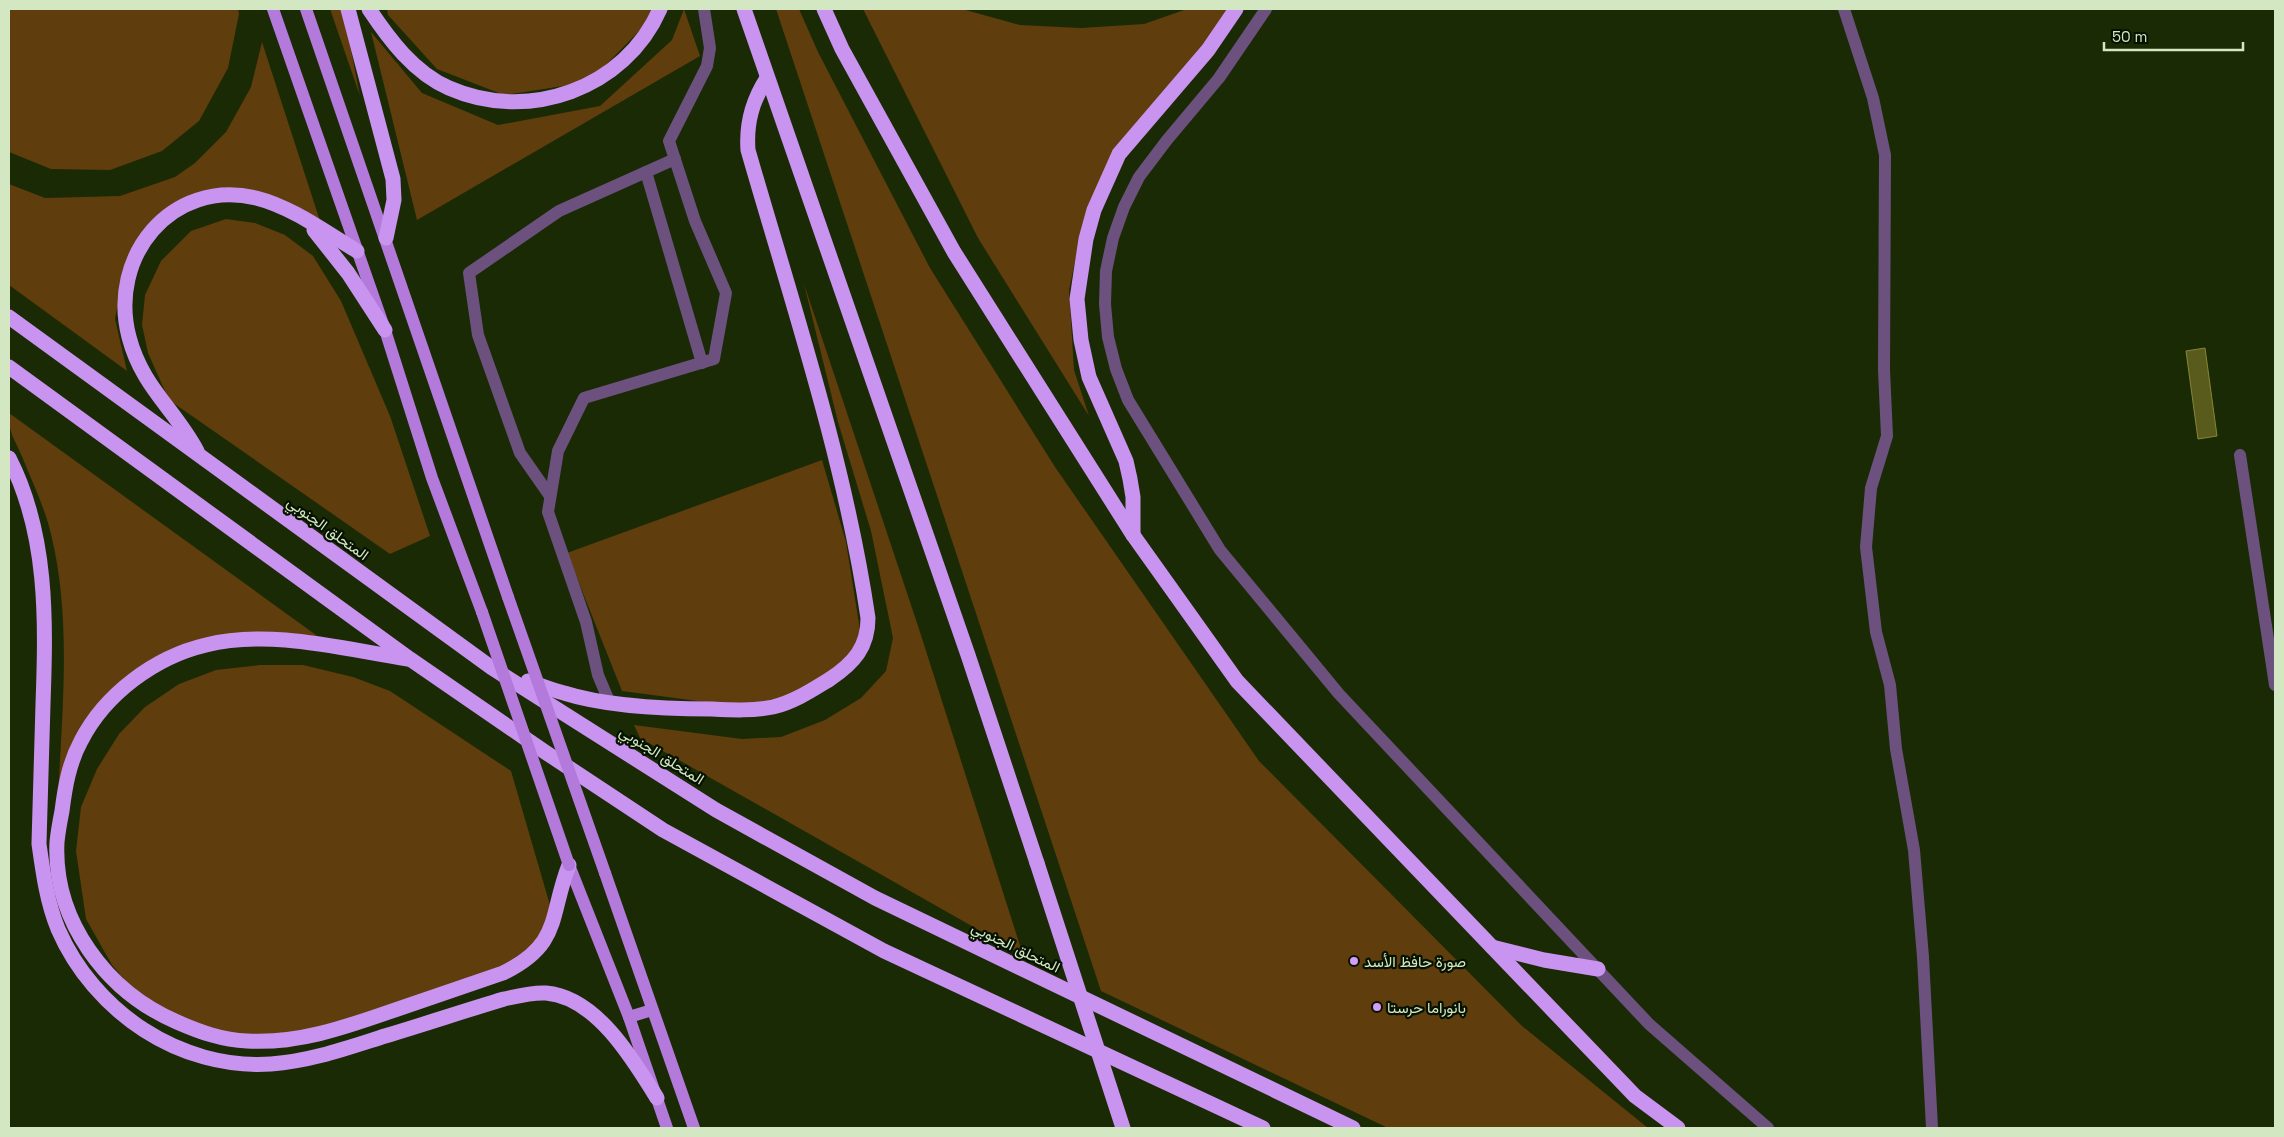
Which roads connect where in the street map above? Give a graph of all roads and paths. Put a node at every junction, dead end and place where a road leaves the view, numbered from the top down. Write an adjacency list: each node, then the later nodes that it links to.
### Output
1 (273, 9): 17 (main road)
2 (306, 9): 16 (main road)
3 (348, 9): 16 (highway)
4 (369, 9): 5 (highway)
5 (660, 9)
6 (704, 9): 13 (street)
7 (744, 9): 12 (highway)
8 (824, 9): 26 (highway)
9 (1236, 9): 26 (highway)
10 (1266, 9): 35 (street)
11 (1844, 9): 46 (street)
12 (767, 78): 30 (highway); 41 (highway, bridge)
13 (675, 159): 14 (street); 20 (street)
14 (646, 172): 20 (street); 25 (street)
15 (304, 220): 17 (highway); 19 (highway); 23 (highway)
16 (386, 238): 36 (main road, bridge)
17 (357, 250): 19 (main road)
18 (9, 317): 23 (highway, المتحلق الجنوبي)
19 (384, 330): 33 (main road, bridge)
20 (702, 363): 25 (street)
21 (9, 367): 27 (highway)
22 (2240, 455): 29 (street)
23 (200, 456): 28 (highway, المتحلق الجنوبي)
24 (9, 458): 32 (highway)
25 (550, 496): 30 (street)
26 (1133, 535): 34 (highway)
27 (410, 659): 31 (highway); 42 (highway)
28 (492, 668): 30 (highway); 43 (highway, المتحلق الجنوبي)
29 (2275, 685)
30 (609, 701)
31 (57, 843): 32 (highway); 33 (highway)
32 (39, 844): 38 (highway)
33 (569, 864): 37 (main road)
34 (1492, 947): 35 (highway); 44 (highway)
35 (1598, 969): 45 (street)
36 (652, 1010): 37 (main road); 40 (main road)
37 (629, 1017): 38 (main road)
38 (657, 1098): 39 (main road)
39 (667, 1128)
40 (694, 1128)
41 (1123, 1128)
42 (1263, 1128)
43 (1353, 1128)
44 (1678, 1128)
45 (1768, 1128)
46 (1932, 1128)

